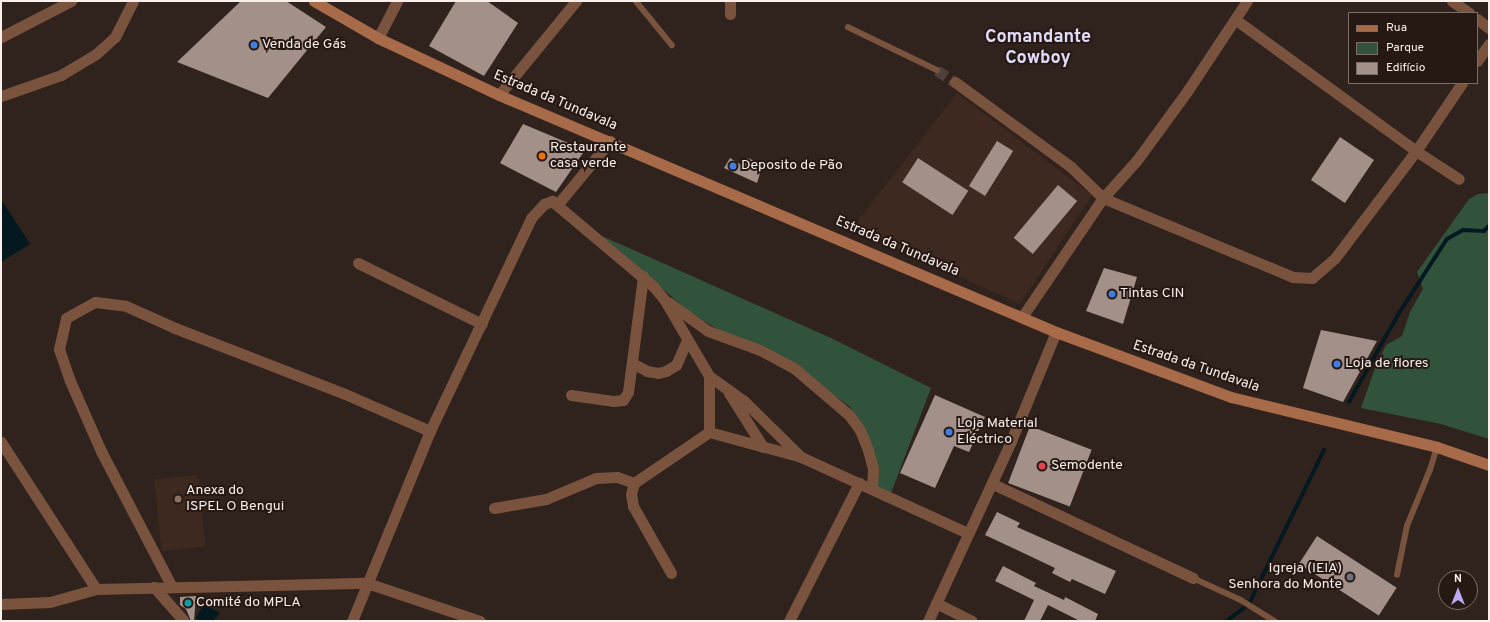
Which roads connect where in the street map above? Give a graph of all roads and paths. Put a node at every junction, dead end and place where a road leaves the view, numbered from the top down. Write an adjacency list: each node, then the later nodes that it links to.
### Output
1 (71, 1): 16 (street)
2 (133, 1): 25 (street)
3 (397, 1): 17 (street)
4 (576, 1): 24 (street)
5 (636, 1): 19 (lane)
6 (730, 1): 11 (street)
7 (1247, 1): 12 (street)
8 (1452, 1): 10 (street)
9 (316, 2): 17 (main road, Estrada da Tundavala)
10 (1468, 12)
11 (730, 14)
12 (1236, 20): 27 (street); 29 (street)
13 (1478, 20): 15 (street)
14 (848, 27): 21 (lane)
15 (1489, 28)
16 (1, 37)
17 (378, 38): 24 (main road, Estrada da Tundavala)
18 (1489, 44): 20 (street)
19 (672, 45)
20 (1478, 60)
21 (937, 70)
22 (955, 82): 29 (street)
23 (1461, 84): 27 (street)
24 (499, 95): 26 (main road, Estrada da Tundavala)
25 (1, 96)
26 (610, 141): 30 (street); 34 (main road, Estrada da Tundavala)
27 (1416, 151): 28 (street); 29 (street)
28 (1459, 179)
29 (1103, 198): 34 (street)
30 (558, 204): 32 (street); 35 (street)
31 (358, 263): 35 (street)
32 (643, 276): 33 (street); 38 (street)
33 (664, 299): 37 (street); 52 (street)
34 (1022, 317): 36 (main road, Estrada da Tundavala)
35 (482, 324): 42 (street)
36 (1056, 332): 46 (main road, Estrada da Tundavala); 51 (street)
37 (687, 340): 38 (street); 39 (street)
38 (632, 363): 41 (street)
39 (709, 376): 40 (street); 43 (street)
40 (726, 389): 45 (street); 47 (street)
41 (572, 395)
42 (430, 431): 58 (street); 60 (street)
43 (709, 432): 45 (street); 49 (street)
44 (1, 442): 61 (street)
45 (763, 447): 47 (street)
46 (1436, 447): 48 (main road, Estrada da Tundavala); 56 (lane)
47 (801, 457): 50 (street)
48 (1489, 465)
49 (634, 483): 53 (street); 55 (street)
50 (860, 483): 52 (street); 67 (street)
51 (993, 484): 54 (street); 57 (street)
52 (872, 488): 54 (street)
53 (494, 508)
54 (968, 533): 62 (street)
55 (671, 573)
56 (1397, 575)
57 (1193, 578): 70 (lane)
58 (367, 584): 60 (street); 65 (street); 66 (street)
59 (154, 587): 60 (street); 61 (street); 64 (street)
60 (172, 587)
61 (96, 589): 63 (street)
62 (936, 603): 68 (street); 69 (street)
63 (1, 604)
64 (184, 621)
65 (352, 621)
66 (480, 621)
67 (789, 621)
68 (928, 621)
69 (972, 621)
70 (1274, 621)

